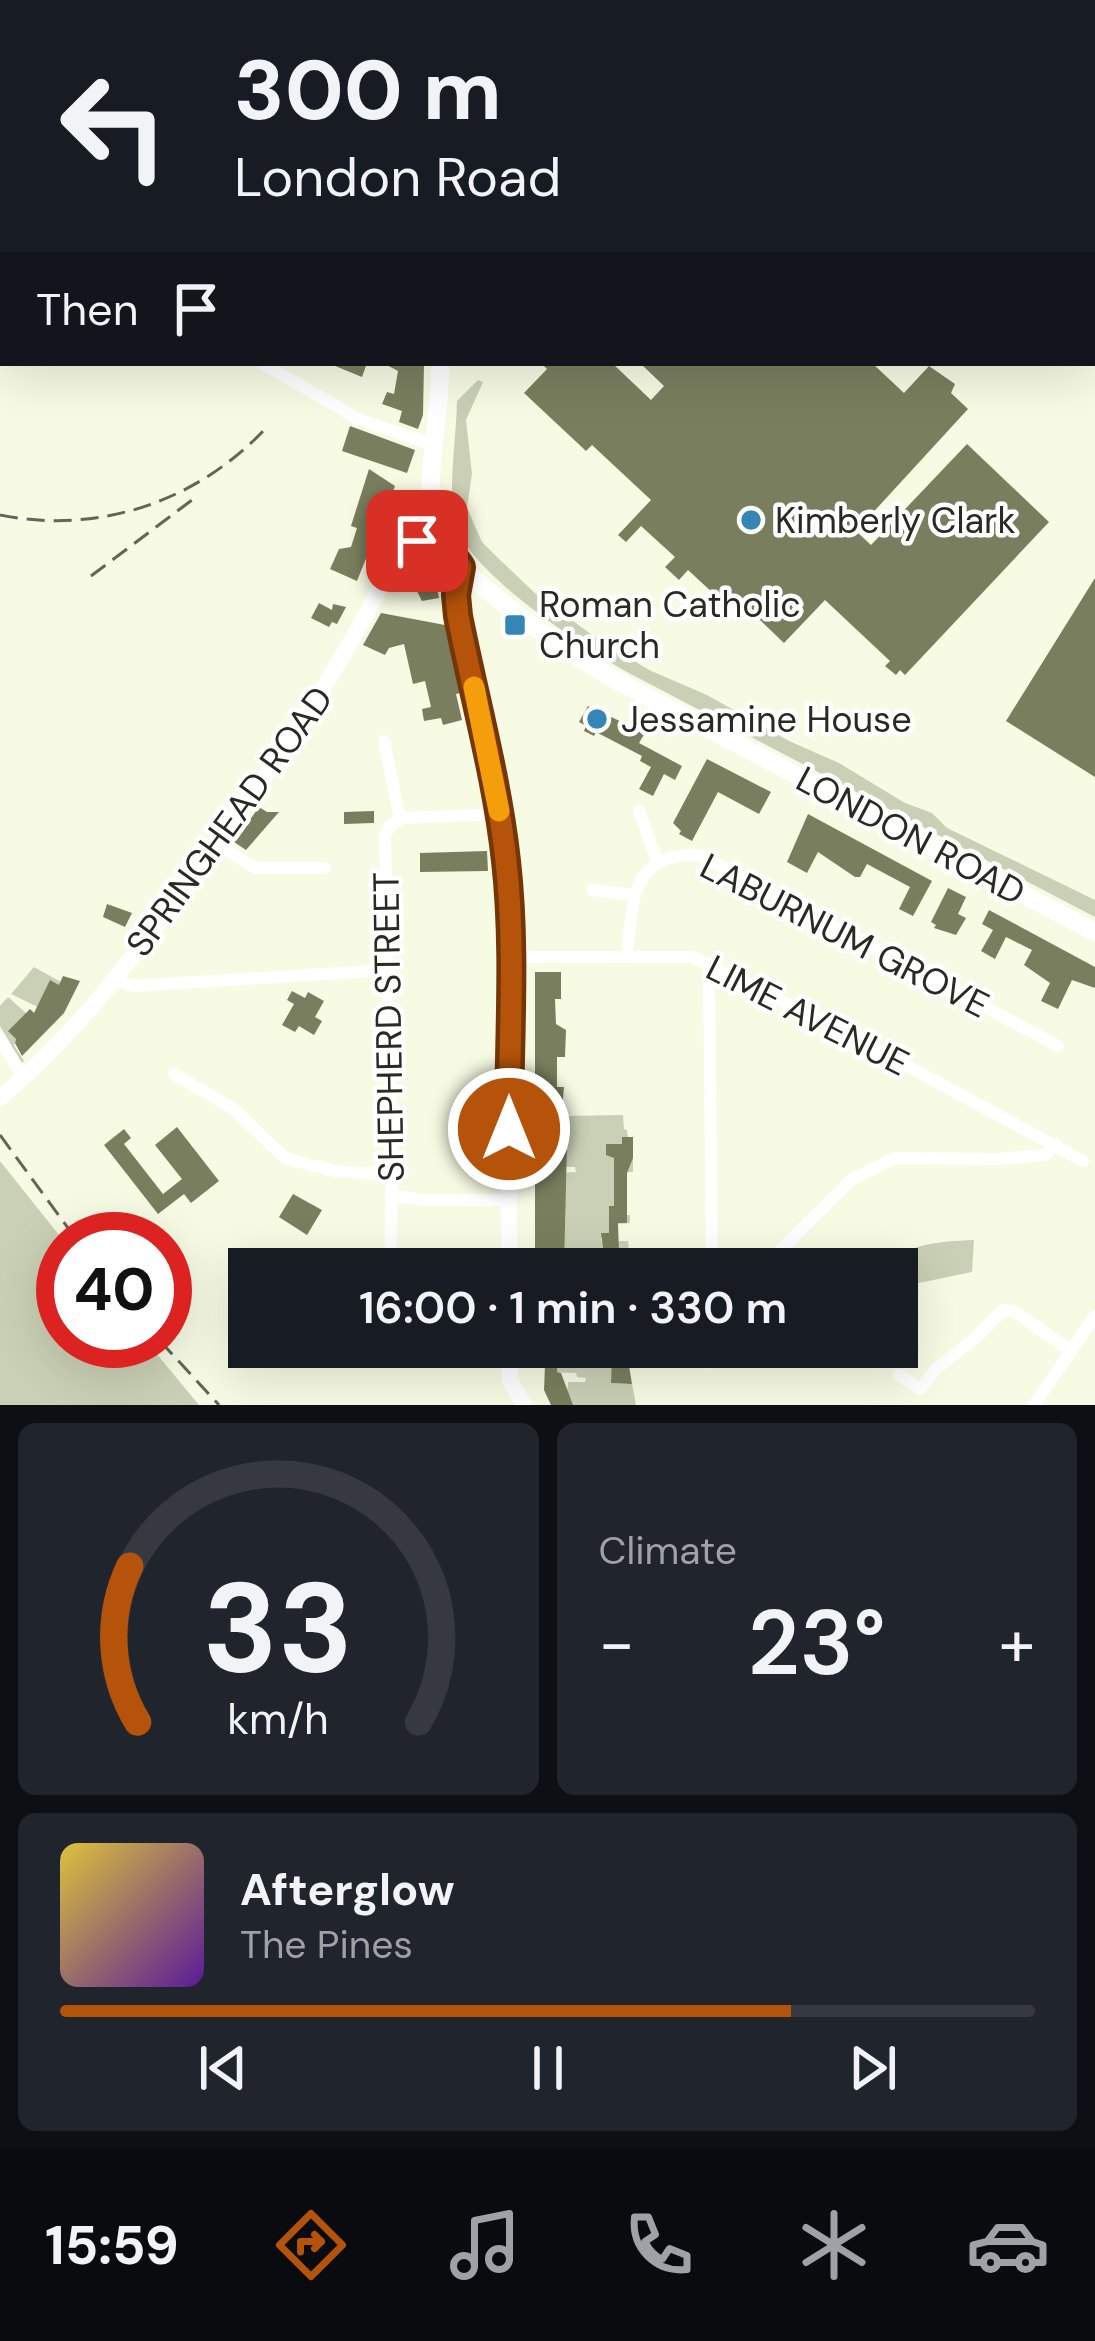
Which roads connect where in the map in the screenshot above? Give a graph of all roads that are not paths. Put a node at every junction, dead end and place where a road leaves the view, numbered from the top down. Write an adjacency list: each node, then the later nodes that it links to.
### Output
1 (267, 366): 3 (street)
2 (440, 366): 3 (main road)
3 (436, 446): 4 (main road)
4 (436, 532): 5 (main road, LONDON ROAD); 12 (street, SPRINGHEAD ROAD)
5 (461, 567): 6 (main road, LONDON ROAD); 7 (street)
6 (480, 582): 7 (street); 17 (main road, LONDON ROAD)
7 (459, 604): 10 (street)
8 (384, 741): 11 (street)
9 (639, 811): 13 (street)
10 (499, 814): 11 (street, SHEPHERD STREET); 19 (street)
11 (400, 819): 21 (street, SHEPHERD STREET)
12 (217, 844): 14 (street); 22 (street, SPRINGHEAD ROAD)
13 (657, 860): 16 (street, LABURNUM GROVE); 24 (street, LABURNUM GROVE)
14 (325, 868)
15 (592, 890): 16 (street)
16 (634, 895): 18 (street, LABURNUM GROVE)
17 (1095, 932)
18 (627, 955): 19 (street, LIME AVENUE); 20 (street, LIME AVENUE)
19 (510, 957): 31 (street)
20 (709, 964): 27 (street, LIME AVENUE); 34 (street)
21 (388, 970): 22 (street); 29 (street, SHEPHERD STREET)
22 (114, 981): 25 (street, SPRINGHEAD ROAD)
23 (0, 1040): 25 (street)
24 (1058, 1046)
25 (12, 1088)
26 (165, 1089): 29 (street)
27 (1056, 1144): 28 (street, LIME AVENUE); 35 (street)
28 (1083, 1160)
29 (392, 1174): 30 (street, SHEPHERD STREET)
30 (392, 1196): 31 (street); 32 (street, SHEPHERD STREET)
31 (509, 1200): 33 (street)
32 (391, 1248)
33 (509, 1248)
34 (712, 1248)
35 (783, 1248)
36 (1095, 1316): 37 (street)
37 (1071, 1351): 39 (street); 41 (street)
38 (510, 1368): 40 (street)
39 (898, 1375)
40 (517, 1402)
41 (1034, 1405)

